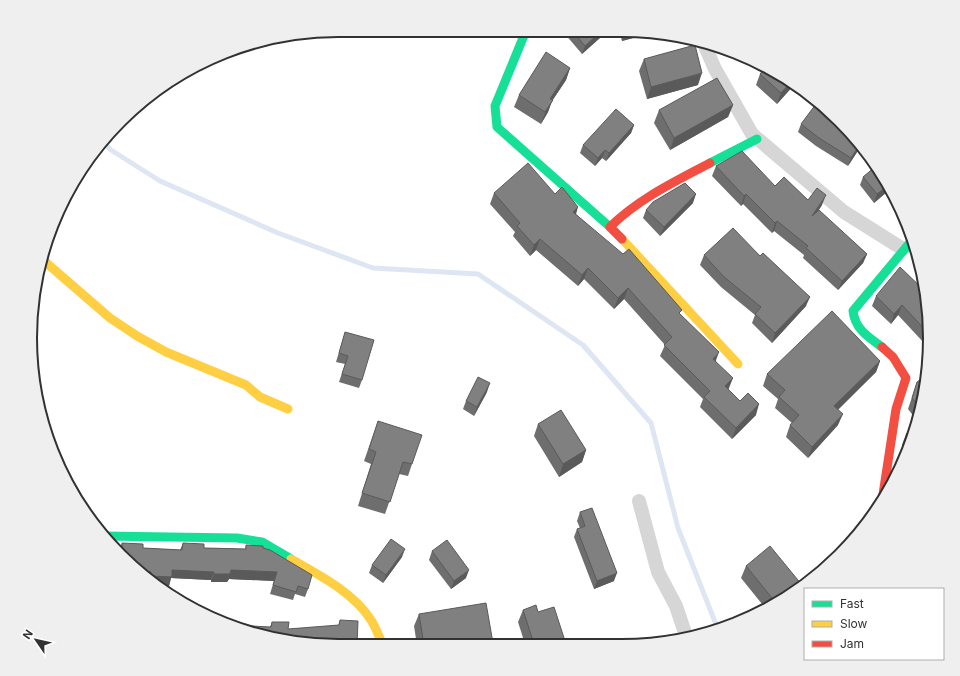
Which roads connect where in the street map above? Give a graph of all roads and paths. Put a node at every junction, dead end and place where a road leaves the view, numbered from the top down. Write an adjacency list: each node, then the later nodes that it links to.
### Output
1 (523, 37): 4 (street)
2 (706, 49): 3 (street)
3 (757, 139): 4 (street); 6 (street)
4 (610, 227): 8 (street)
5 (908, 244): 6 (street)
6 (903, 249): 10 (street)
7 (46, 263): 9 (street)
8 (738, 364)
9 (288, 409)
10 (884, 485)
11 (639, 501): 13 (street)
12 (112, 536): 14 (street)
13 (685, 632)
14 (380, 639)

